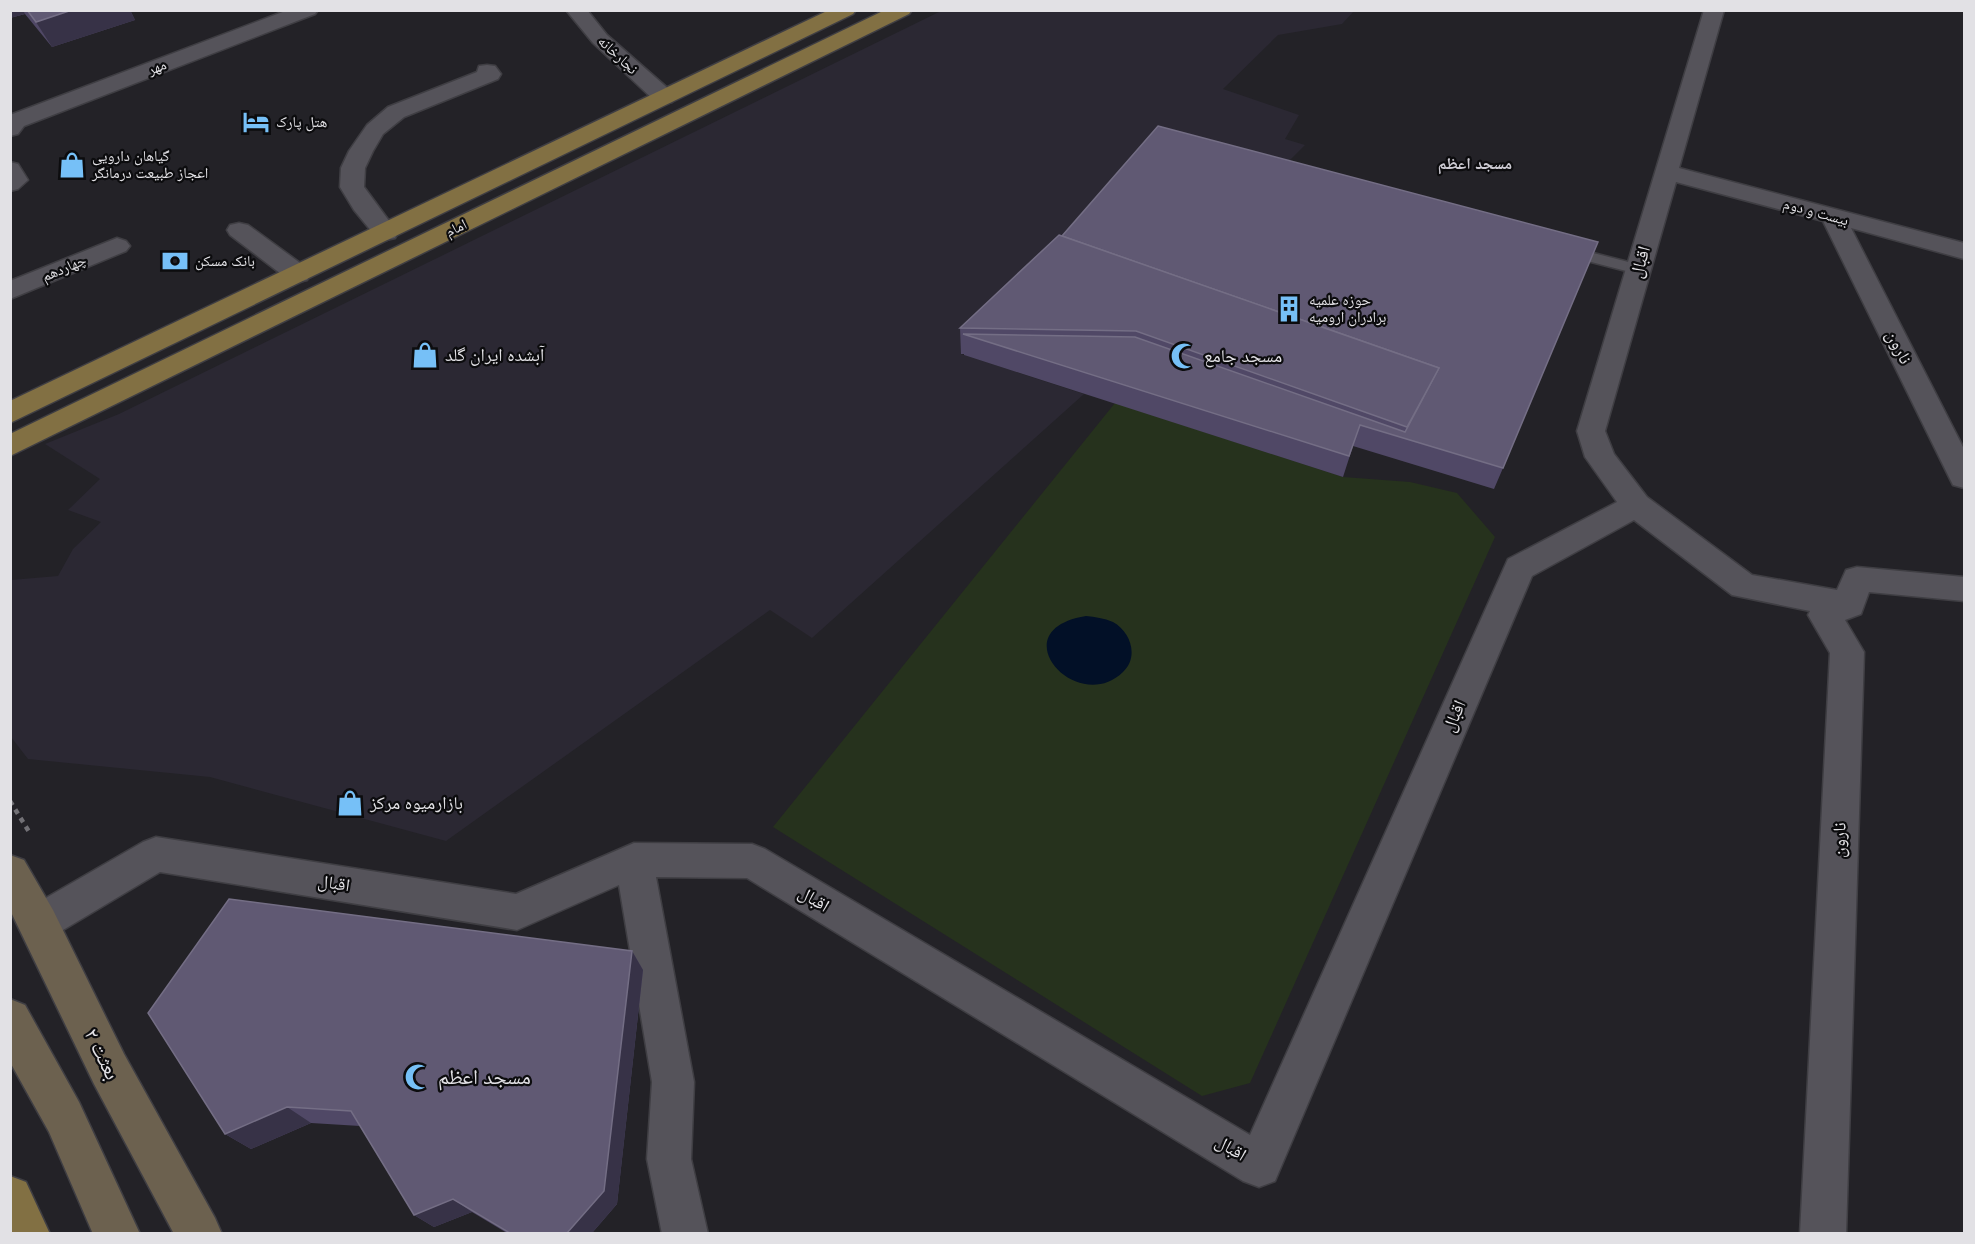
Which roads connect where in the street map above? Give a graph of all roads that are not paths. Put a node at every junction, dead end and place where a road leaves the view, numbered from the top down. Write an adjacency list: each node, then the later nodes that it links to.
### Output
1 (308, 10): 8 (street, مهر)
2 (576, 10): 7 (street, نجارخانه)
3 (846, 10): 7 (main road, امام)
4 (902, 10): 22 (main road, امام)
5 (1714, 10): 10 (street, اقبال)
6 (487, 71): 14 (street)
7 (664, 97): 14 (main road, امام)
8 (10, 129)
9 (10, 169): 11 (street)
10 (1667, 172): 12 (street, بیست و دوم); 18 (street, اقبال)
11 (10, 184)
12 (1833, 217): 17 (street, بیست و دوم); 23 (street, نارون)
13 (239, 230): 19 (street)
14 (386, 233): 19 (main road, امام)
15 (117, 246): 20 (street, چهاردهم)
16 (1553, 247): 18 (lane)
17 (1965, 251)
18 (1638, 269): 24 (street, اقبال)
19 (298, 274): 21 (main road, امام)
20 (10, 291)
21 (11, 412)
22 (10, 446)
23 (1965, 477)
24 (1636, 505): 26 (street); 27 (street, اقبال)
25 (1965, 589): 26 (street)
26 (1849, 605): 36 (street, نارون)
27 (634, 860): 29 (street, اقبال); 35 (street)
28 (10, 872): 29 (main road, بعثت ۲)
29 (39, 923): 34 (main road, بعثت ۲)
30 (10, 1019): 33 (main road)
31 (10, 1198): 32 (main road)
32 (27, 1233)
33 (117, 1233)
34 (199, 1233)
35 (685, 1233)
36 (1823, 1233)

